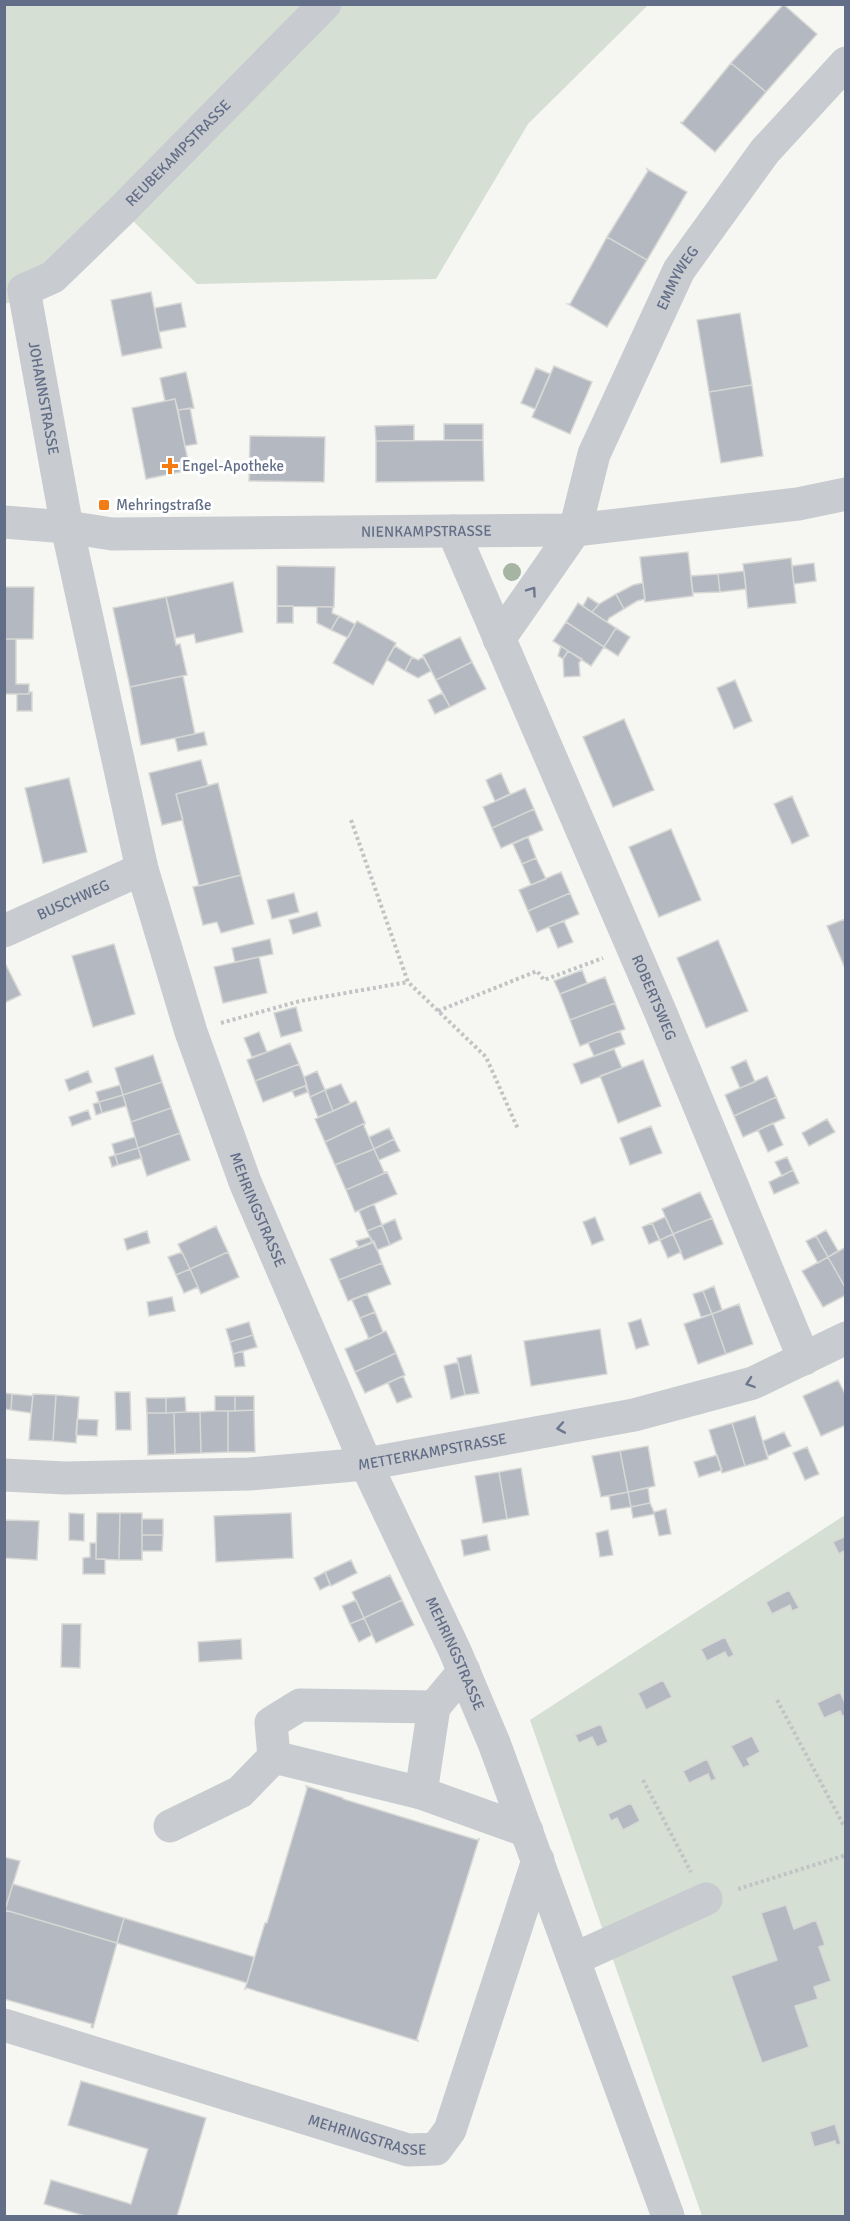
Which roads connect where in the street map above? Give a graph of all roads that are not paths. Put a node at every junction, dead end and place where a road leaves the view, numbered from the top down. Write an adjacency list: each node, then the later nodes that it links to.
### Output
1 (325, 4): 3 (street, REUBEKAMPSTRASSE)
2 (846, 63): 7 (street, EMMYWEG)
3 (14, 286): 6 (street, JOHANNSTRASSE)
4 (846, 494): 7 (street, NIENKAMPSTRASSE)
5 (4, 522): 6 (street, NIENKAMPSTRASSE)
6 (67, 527): 8 (street, NIENKAMPSTRASSE); 10 (street, MEHRINGSTRASSE)
7 (575, 530): 8 (street, NIENKAMPSTRASSE); 9 (street, one-way to 7)
8 (453, 531): 9 (street, ROBERTSWEG)
9 (499, 639): 13 (street, ROBERTSWEG)
10 (142, 869): 11 (street, BUSCHWEG); 14 (street, MEHRINGSTRASSE)
11 (4, 931)
12 (846, 1338): 13 (street, METTERKAMPSTRASSE)
13 (804, 1359): 14 (street, METTERKAMPSTRASSE, one-way to 14)
14 (366, 1464): 15 (street, METTERKAMPSTRASSE); 16 (street, MEHRINGSTRASSE)
15 (4, 1475)
16 (464, 1671): 17 (street); 21 (street, MEHRINGSTRASSE)
17 (434, 1707): 18 (street); 19 (street)
18 (274, 1757): 19 (street); 20 (street)
19 (421, 1793): 21 (street)
20 (170, 1826)
21 (532, 1846): 23 (street, MEHRINGSTRASSE); 24 (street, MEHRINGSTRASSE)
22 (705, 1899): 23 (street)
23 (574, 1959): 25 (street, MEHRINGSTRASSE)
24 (4, 2025)
25 (668, 2217)

